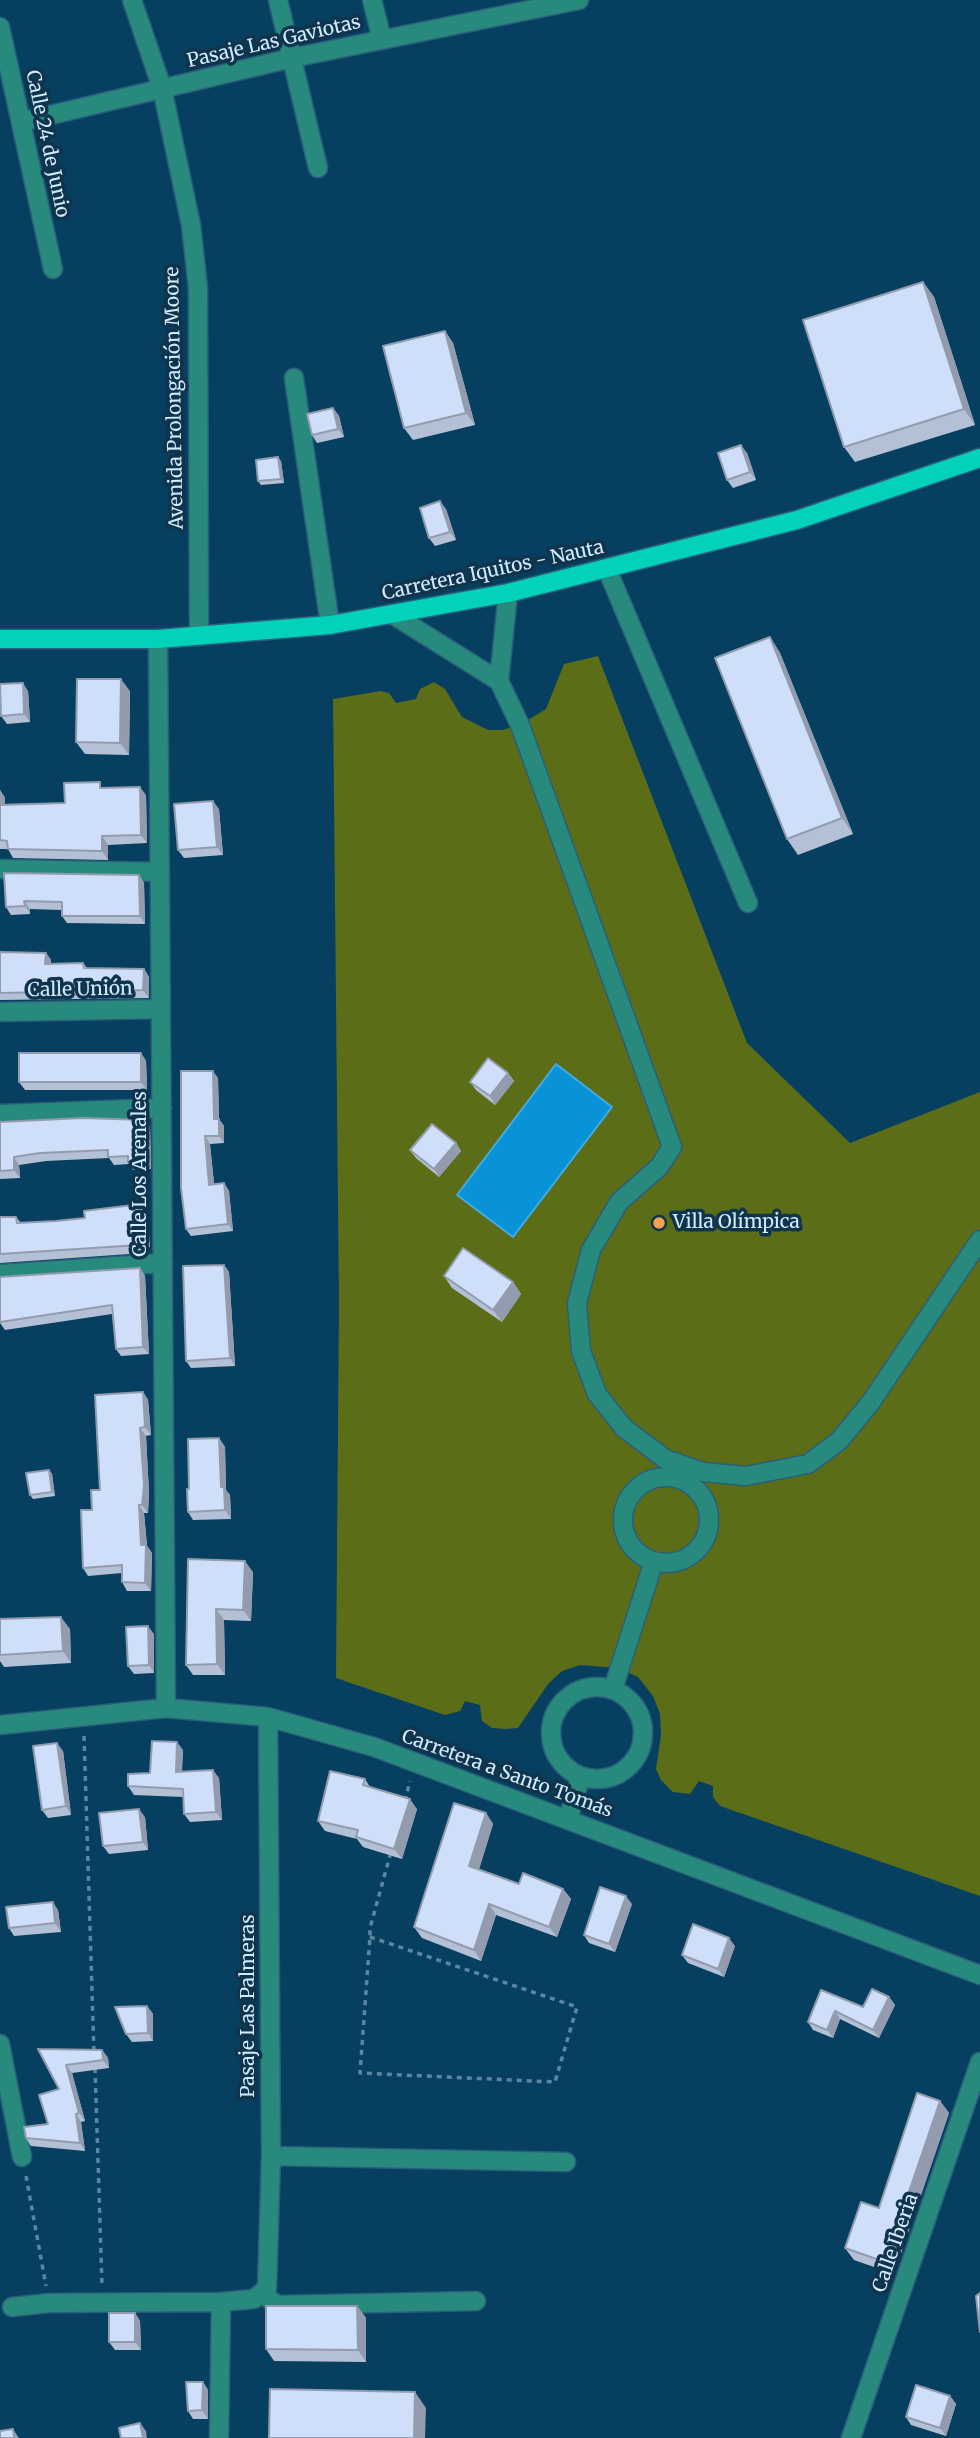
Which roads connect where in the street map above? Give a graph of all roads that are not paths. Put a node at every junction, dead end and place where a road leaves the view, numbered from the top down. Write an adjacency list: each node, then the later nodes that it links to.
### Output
1 (132, 0): 9 (street, Avenida Prolongación Moore)
2 (278, 0): 8 (street)
3 (372, 0): 7 (street)
4 (579, 0): 5 (street, Pasaje Las Gaviotas)
5 (540, 4): 7 (street, Pasaje Las Gaviotas)
6 (0, 27): 10 (street, Calle 24 de Junio)
7 (382, 39): 8 (street, Pasaje Las Gaviotas)
8 (292, 58): 9 (street, Pasaje Las Gaviotas); 11 (street)
9 (162, 88): 10 (street, Pasaje Las Gaviotas); 19 (street, Avenida Prolongación Moore)
10 (22, 122): 12 (street, Calle 24 de Junio)
11 (318, 168)
12 (53, 269)
13 (294, 378): 18 (street)
14 (980, 458): 15 (main road, Carretera Iquitos - Nauta)
15 (607, 569): 16 (main road, Carretera Iquitos - Nauta); 25 (street)
16 (508, 593): 17 (main road, Carretera Iquitos - Nauta); 22 (street)
17 (392, 614): 18 (main road, Carretera Iquitos - Nauta); 22 (street)
18 (330, 625): 19 (main road, Carretera Iquitos - Nauta)
19 (199, 636): 21 (main road, Carretera Iquitos - Nauta)
20 (0, 639): 21 (main road, Carretera Iquitos - Nauta)
21 (158, 639): 24 (street, Calle Los Arenales)
22 (499, 681): 33 (street)
23 (0, 869): 24 (street)
24 (160, 872): 26 (street, Calle Los Arenales)
25 (748, 903)
26 (161, 1009): 27 (street, Calle Unión); 28 (street, Calle Los Arenales)
27 (0, 1013)
28 (162, 1108): 29 (street); 31 (street, Calle Los Arenales)
29 (0, 1114)
30 (980, 1240): 33 (street)
31 (163, 1263): 32 (street); 36 (street, Calle Los Arenales)
32 (0, 1274)
33 (683, 1473): 34 (street); 34 (street)
34 (654, 1561): 35 (street)
35 (613, 1689): 39 (street); 39 (street)
36 (166, 1708): 37 (street, Carretera a Santo Tomás); 38 (street, Carretera a Santo Tomás)
37 (268, 1717): 40 (street, Carretera a Santo Tomás); 44 (street, Pasaje Las Palmeras)
38 (0, 1725)
39 (581, 1776): 40 (street)
40 (568, 1819): 41 (street, Carretera a Santo Tomás)
41 (980, 1975)
42 (0, 2044): 45 (street)
43 (980, 2062): 52 (street, Calle Iberia)
44 (271, 2156): 46 (street); 47 (street, Pasaje Las Palmeras)
45 (22, 2157)
46 (566, 2162)
47 (263, 2294): 48 (street); 49 (street)
48 (476, 2301)
49 (221, 2302): 50 (street); 51 (street)
50 (12, 2306)
51 (219, 2438)
52 (851, 2438)

